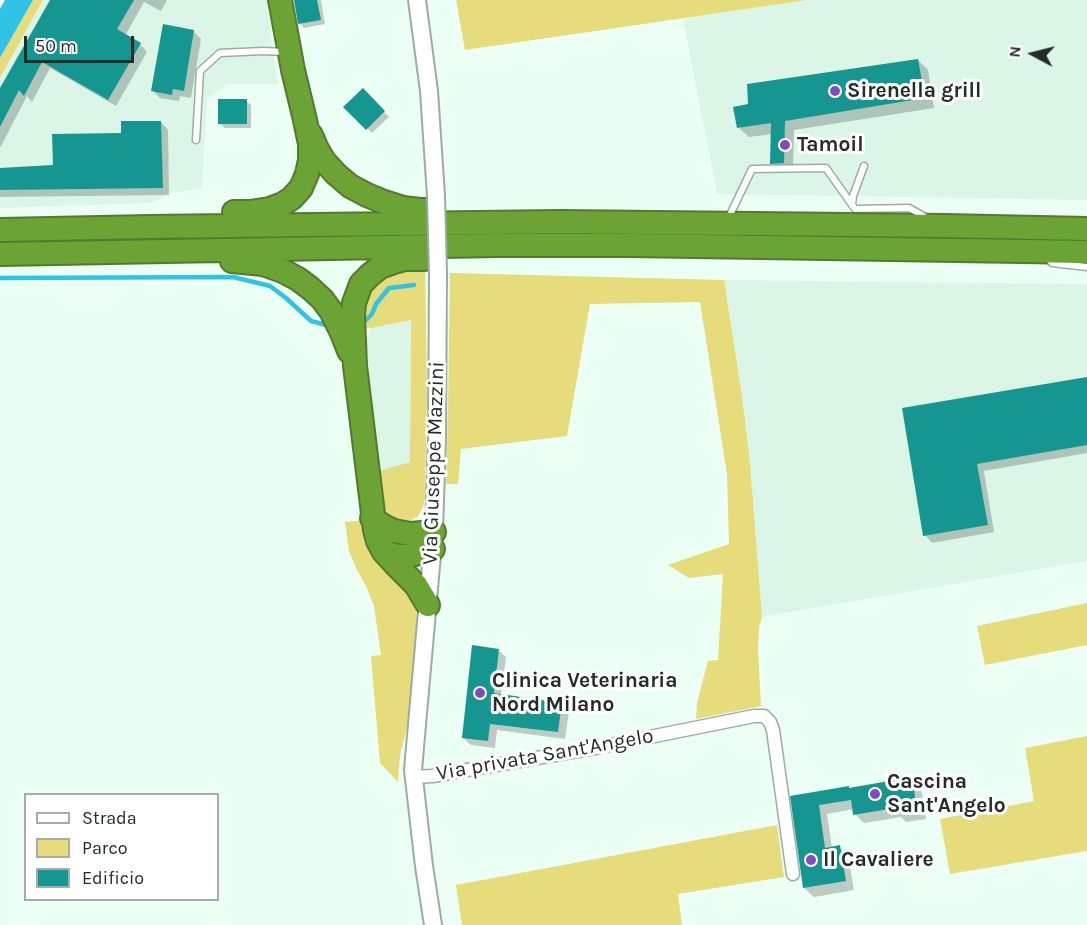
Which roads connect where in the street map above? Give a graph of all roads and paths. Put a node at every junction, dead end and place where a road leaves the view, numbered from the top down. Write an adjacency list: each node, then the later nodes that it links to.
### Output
1 (280, 0): 3 (highway)
2 (417, 0): 22 (street, Via Giuseppe Mazzini, bridge)
3 (289, 52): 4 (highway); 5 (lane)
4 (305, 120): 8 (highway); 11 (highway)
5 (196, 140)
6 (864, 166): 7 (lane)
7 (852, 205): 9 (lane); 10 (lane)
8 (560, 222): 9 (highway); 11 (highway)
9 (726, 224): 10 (highway)
10 (944, 226): 12 (highway)
11 (151, 227): 13 (highway)
12 (1087, 229)
13 (0, 230)
14 (498, 245): 15 (highway); 16 (highway); 20 (highway)
15 (151, 250): 18 (highway); 20 (highway)
16 (1040, 251): 17 (highway); 19 (lane)
17 (1087, 252)
18 (0, 254)
19 (1087, 267)
20 (355, 366): 21 (highway)
21 (372, 518): 22 (highway); 23 (highway)
22 (433, 540): 23 (highway); 24 (street, Via Giuseppe Mazzini)
23 (384, 552): 24 (highway)
24 (428, 605): 25 (street, Via Giuseppe Mazzini)
25 (414, 777): 26 (street, Via privata Sant'Angelo); 27 (street, Via Giuseppe Mazzini)
26 (793, 874)
27 (433, 925)

